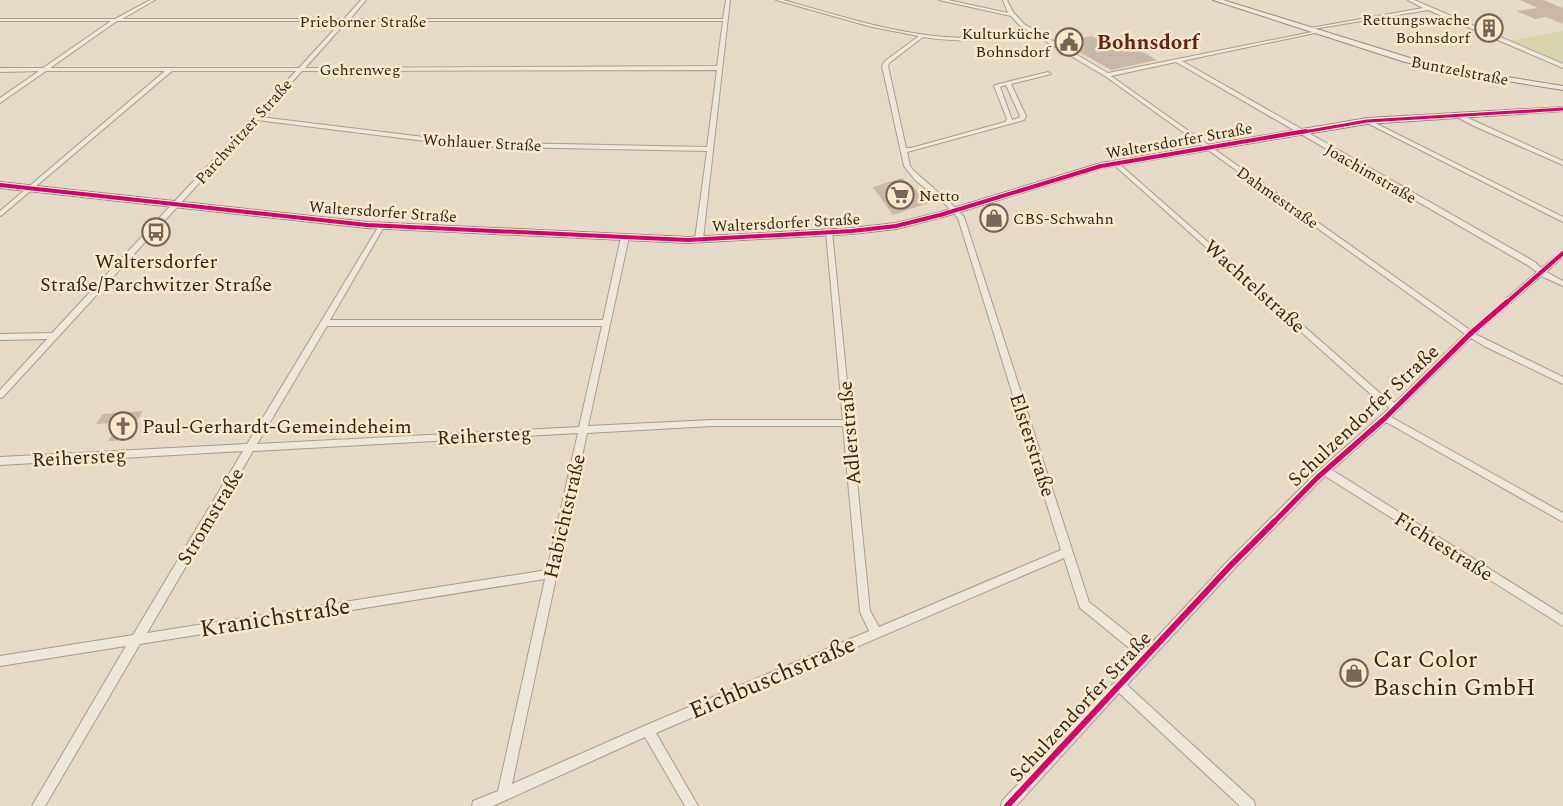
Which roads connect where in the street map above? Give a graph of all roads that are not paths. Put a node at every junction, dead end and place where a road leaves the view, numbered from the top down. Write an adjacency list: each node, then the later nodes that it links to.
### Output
1 (153, 0): 14 (street)
2 (364, 0): 16 (street, Parchwitzer Straße)
3 (728, 0): 15 (street)
4 (778, 0): 19 (street)
5 (941, 0): 12 (street)
6 (963, 0): 10 (street)
7 (1005, 0): 10 (street, Dahmestraße)
8 (1216, 0): 17 (street, Buntzelstraße)
9 (1410, 0): 11 (street)
10 (1009, 8): 12 (street, Dahmestraße)
11 (1429, 8): 17 (street); 21 (street)
12 (1013, 15): 18 (street, Dahmestraße)
13 (0, 20): 14 (street, Prieborner Straße)
14 (116, 20): 16 (street, Prieborner Straße); 25 (street)
15 (726, 20): 16 (street, Prieborner Straße); 22 (street)
16 (344, 21): 23 (street, Parchwitzer Straße)
17 (1311, 31): 20 (street); 30 (street, Buntzelstraße)
18 (1036, 34): 19 (street); 28 (street, Dahmestraße)
19 (921, 37): 40 (street)
20 (1178, 61): 28 (street); 37 (street, Joachimstraße)
21 (1563, 66)
22 (720, 68): 23 (street, Gehrenweg); 39 (street)
23 (300, 69): 26 (street, Gehrenweg); 34 (street, Parchwitzer Straße)
24 (0, 70): 25 (street, Gehrenweg)
25 (44, 70): 26 (street, Gehrenweg); 31 (street)
26 (170, 70): 44 (street)
27 (1048, 74): 29 (street)
28 (1107, 75): 38 (street, Dahmestraße)
29 (1008, 83): 36 (street); 36 (street)
30 (1563, 88)
31 (0, 101)
32 (1563, 109): 33 (street, Waltersdorfer Straße)
33 (1457, 115): 35 (street, Waltersdorfer Straße); 41 (street)
34 (255, 118): 39 (street, Wohlauer Straße); 45 (street, Parchwitzer Straße)
35 (1367, 121): 37 (street, Waltersdorfer Straße); 48 (street)
36 (1007, 123): 40 (street)
37 (1301, 132): 38 (street, Waltersdorfer Straße); 54 (street, Joachimstraße)
38 (1208, 147): 42 (street, Waltersdorfer Straße); 58 (street, Dahmestraße)
39 (711, 149): 52 (street)
40 (904, 150): 46 (street)
41 (1563, 162)
42 (1116, 163): 46 (street, Waltersdorfer Straße); 63 (street, Wachtelstraße)
43 (0, 185): 44 (street, Waltersdorfer Straße)
44 (30, 188): 45 (street, Waltersdorfer Straße); 47 (street)
45 (177, 203): 49 (street, Waltersdorfer Straße); 59 (street, Parchwitzer Straße)
46 (956, 210): 50 (street, Waltersdorfer Straße); 71 (street, Elsterstraße)
47 (0, 214)
48 (1563, 220)
49 (382, 226): 51 (street, Waltersdorfer Straße); 56 (street, Stromstraße)
50 (830, 232): 52 (street, Waltersdorfer Straße); 65 (street, Adlerstraße)
51 (625, 237): 52 (street, Waltersdorfer Straße); 57 (street, Habichtstraße)
52 (700, 239)
53 (1563, 253): 54 (street, Schulzendorfer Straße)
54 (1540, 272): 55 (street, Joachimstraße); 58 (street, Schulzendorfer Straße)
55 (1563, 284)
56 (325, 323): 57 (street); 67 (street, Stromstraße)
57 (606, 323): 66 (street, Habichtstraße)
58 (1470, 334): 61 (street, Dahmestraße); 63 (street, Schulzendorfer Straße)
59 (54, 336): 60 (street); 62 (street, Parchwitzer Straße)
60 (0, 337)
61 (1563, 381)
62 (0, 395)
63 (1396, 408): 64 (street, Schulzendorfer Straße)
64 (1385, 418): 69 (street, Schulzendorfer Straße); 70 (street)
65 (848, 423): 66 (street, Reihersteg); 74 (street, Adlerstraße)
66 (584, 429): 67 (street, Reihersteg); 72 (street, Habichtstraße)
67 (250, 447): 68 (street, Reihersteg); 75 (street, Stromstraße)
68 (0, 461)
69 (1325, 471): 73 (street, Fichtestraße); 76 (street, Schulzendorfer Straße)
70 (1563, 518)
71 (1067, 552): 74 (street, Eichbuschstraße); 76 (street, Elsterstraße)
72 (551, 574): 75 (street, Kranichstraße); 80 (street, Habichtstraße)
73 (1563, 621)
74 (876, 632): 79 (street, Eichbuschstraße)
75 (137, 639): 77 (street, Kranichstraße); 81 (street, Stromstraße)
76 (1147, 655): 78 (street, Schulzendorfer Straße)
77 (0, 662)
78 (1120, 686): 84 (street, Schulzendorfer Straße); 85 (street)
79 (648, 730): 80 (street, Eichbuschstraße); 83 (street)
80 (503, 795): 82 (street, Eichbuschstraße)
81 (38, 806)
82 (478, 806)
83 (692, 806)
84 (1007, 806)
85 (1249, 806)

